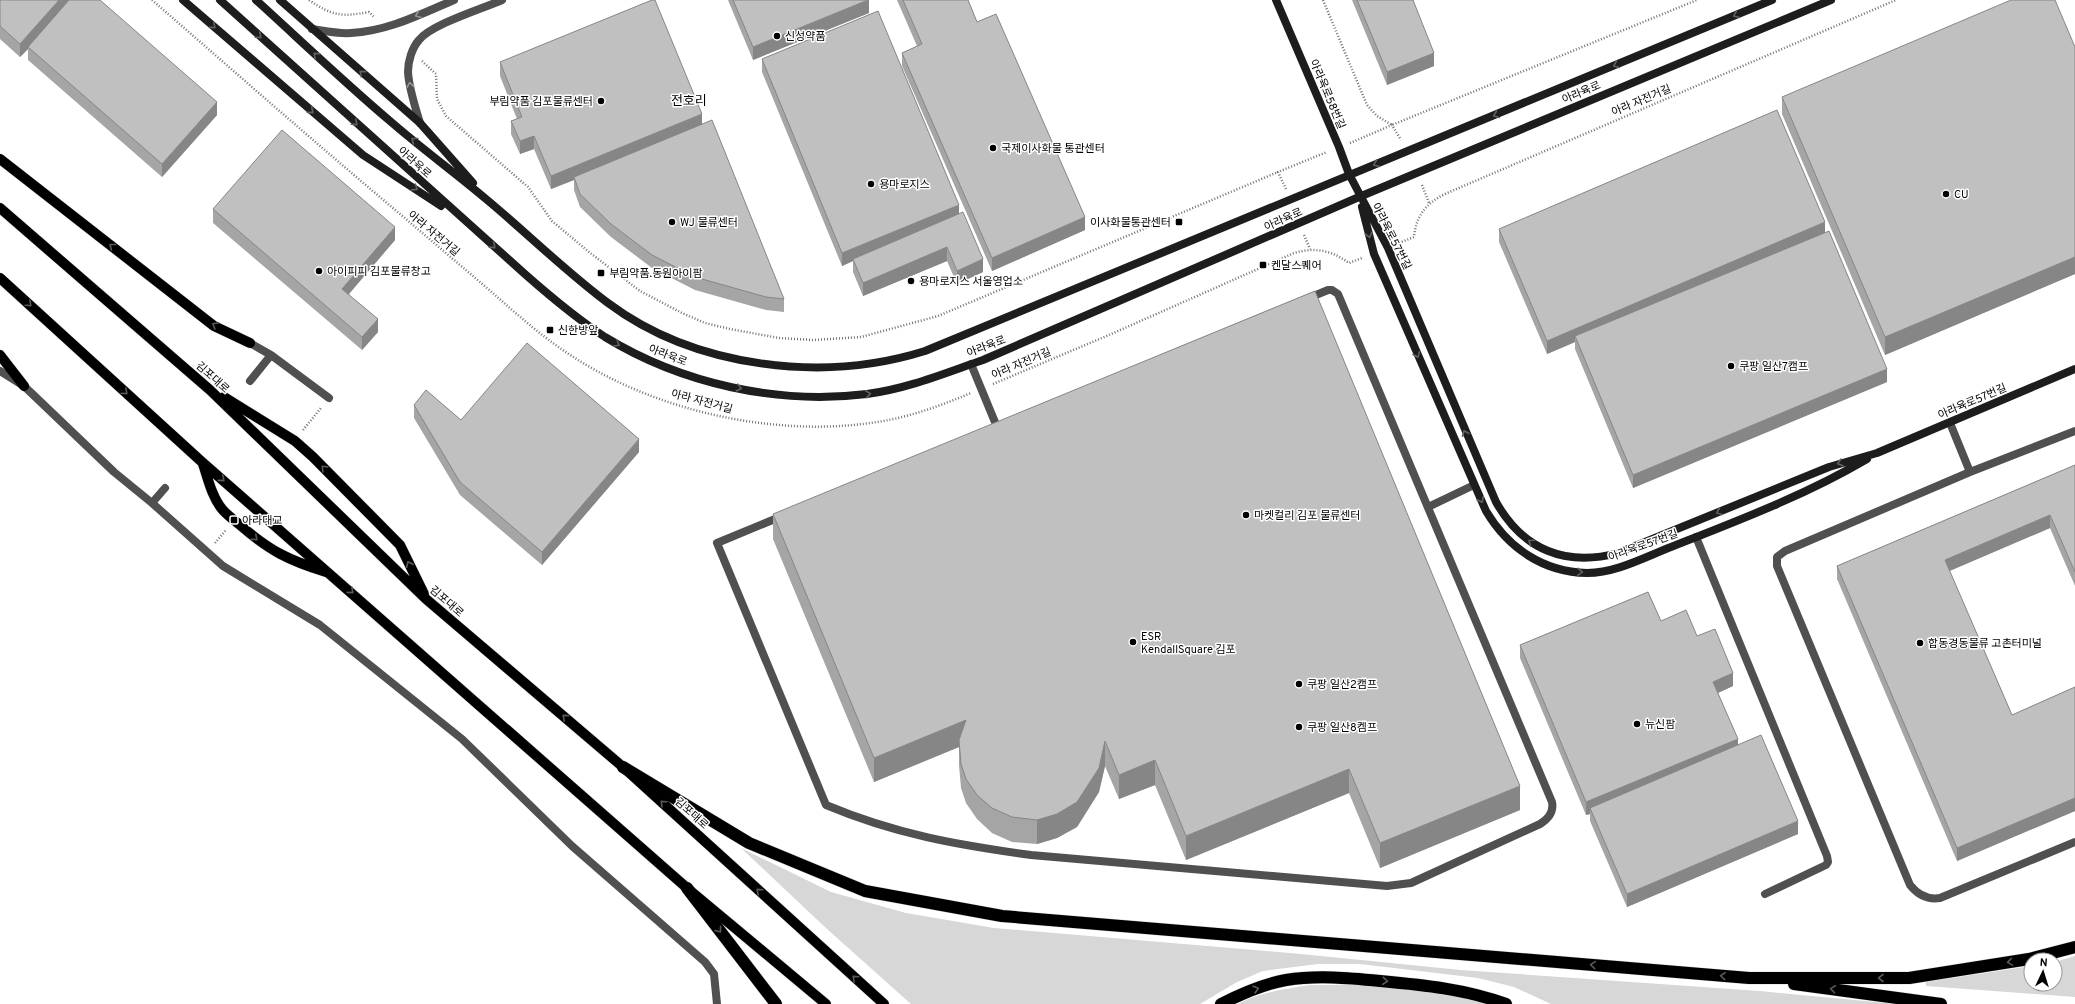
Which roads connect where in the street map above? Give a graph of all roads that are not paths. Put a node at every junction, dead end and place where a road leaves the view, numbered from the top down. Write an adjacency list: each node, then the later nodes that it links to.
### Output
1 (183, 0): 17 (street, one-way to 17)
2 (220, 0): 17 (street, 아라육로, one-way to 17)
3 (256, 0): 15 (street, 아라육로, one-way to 3)
4 (280, 0): 10 (street)
5 (454, 0): 10 (street, one-way to 10)
6 (502, 0): 11 (street, one-way to 6)
7 (1276, 0): 13 (street, 아라육로58번길)
8 (1772, 0): 13 (street, 아라육로, one-way to 13)
9 (1831, 0): 14 (street, 아라육로)
10 (312, 29): 11 (street, one-way to 10)
11 (420, 123): 15 (street)
12 (0, 159): 19 (main road, one-way to 12)
13 (1349, 174): 14 (street, 아라육로58번길); 15 (street, 아라육로)
14 (1360, 197): 22 (street, 아라육로); 32 (street, 아라육로57번길, one-way to 14); 35 (street, 아라육로57번길, one-way to 35)
15 (488, 200)
16 (0, 208): 27 (main road, 김포대로)
17 (464, 220): 22 (street, 아라육로, one-way to 22)
18 (0, 278): 33 (main road, one-way to 33)
19 (250, 343): 21 (street)
20 (0, 355): 26 (main road)
21 (271, 355): 25 (street); 28 (street)
22 (971, 364): 30 (street)
23 (2075, 370): 29 (street, 아라육로57번길)
24 (0, 371): 26 (street)
25 (250, 381)
26 (24, 386): 37 (street)
27 (210, 390): 41 (main road, 김포대로); 41 (main road, one-way to 27)
28 (329, 398)
29 (1950, 422): 32 (street, 아라육로57번길); 34 (street)
30 (997, 427): 38 (street); 38 (street)
31 (2075, 431): 34 (street)
32 (1877, 453): 39 (street, 아라육로57번길)
33 (202, 462): 40 (main road, one-way to 40); 40 (main road, one-way to 40)
34 (1970, 472): 43 (street)
35 (1474, 485): 38 (street); 39 (street, 아라육로57번길, one-way to 39)
36 (165, 488): 37 (street)
37 (152, 503): 48 (street)
38 (1428, 506)
39 (1696, 537): 45 (street)
40 (330, 573): 44 (main road, one-way to 44)
41 (426, 599): 42 (main road, 김포대로, one-way to 41)
42 (623, 767): 47 (highway, one-way to 42); 51 (main road, 김포대로, one-way to 42)
43 (2075, 842)
44 (687, 888): 49 (highway, one-way to 49); 50 (main road)
45 (1765, 894)
46 (2075, 947): 47 (highway, one-way to 47)
47 (1749, 978): 54 (highway, one-way to 47)
48 (717, 1004)
49 (776, 1004)
50 (826, 1004)
51 (884, 1004)
52 (1220, 1004): 53 (highway, one-way to 53)
53 (1506, 1004)
54 (1941, 1004)

